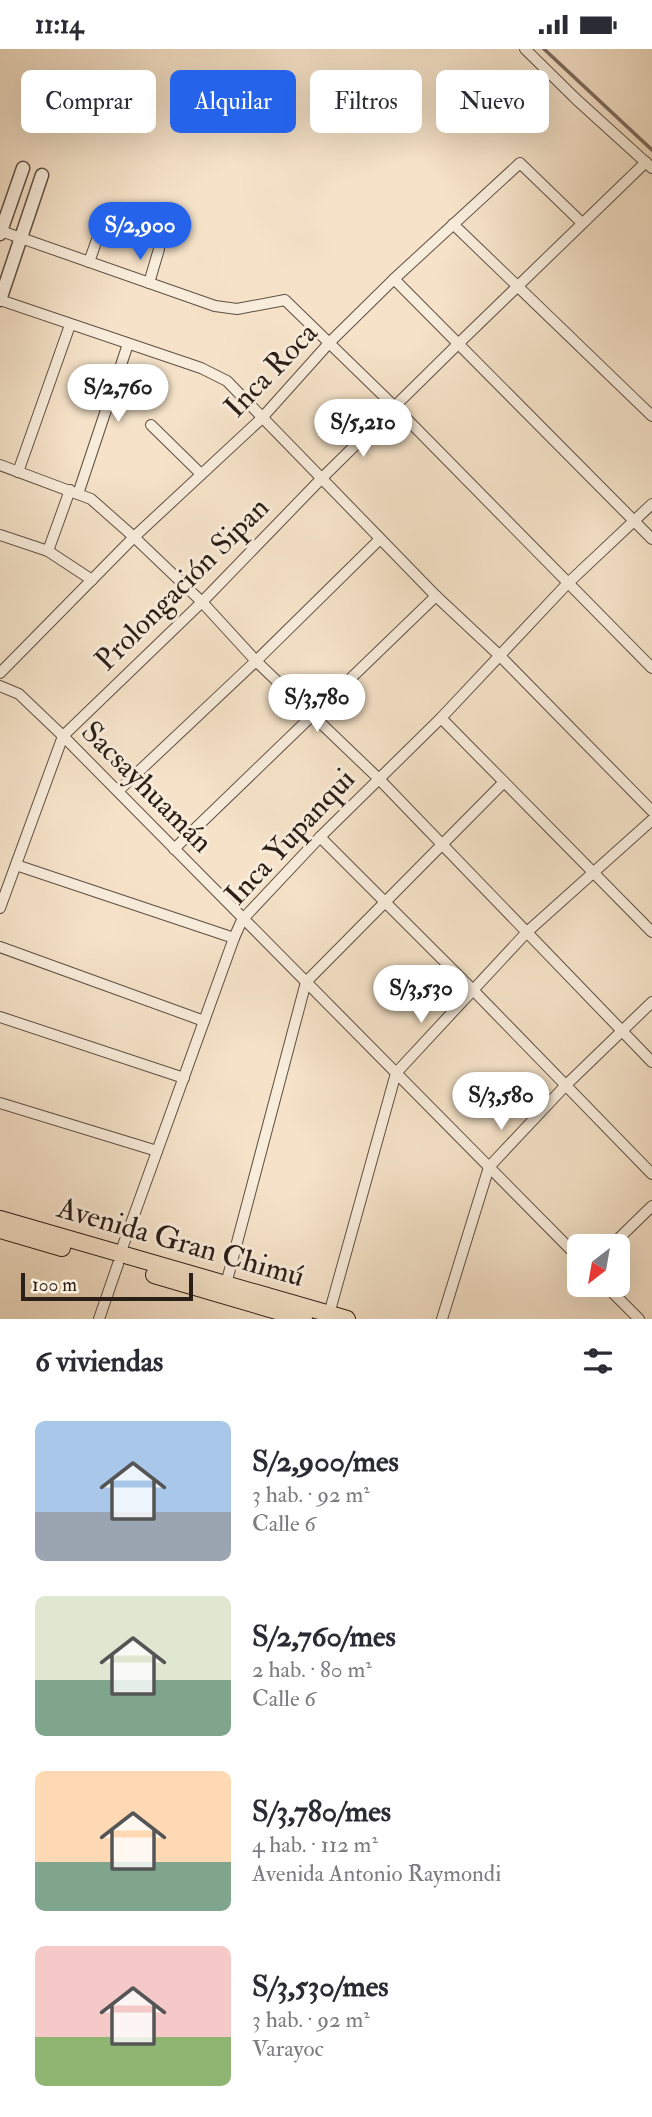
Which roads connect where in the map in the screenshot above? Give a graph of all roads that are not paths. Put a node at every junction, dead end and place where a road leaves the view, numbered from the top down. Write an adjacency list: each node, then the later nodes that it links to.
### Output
1 (525, 49): 2 (street)
2 (649, 165): 6 (street, Prolongación Sipan)
3 (23, 168): 4 (street); 8 (street)
4 (42, 175): 9 (street)
5 (104, 220): 11 (street)
6 (582, 223): 7 (street, Inca Roca); 14 (street, Prolongación Sipan)
7 (453, 224): 12 (street, Inca Roca); 14 (street)
8 (0, 233): 9 (street)
9 (20, 238): 11 (street); 15 (street)
10 (159, 249): 13 (street)
11 (89, 262): 13 (street)
12 (394, 279): 17 (street, Inca Roca); 19 (street)
13 (149, 283): 17 (street)
14 (517, 286): 19 (street, Prolongación Sipan); 21 (street)
15 (0, 300): 16 (street)
16 (70, 324): 18 (street); 25 (street)
17 (330, 342): 20 (street); 22 (street, Inca Roca)
18 (128, 344): 22 (street); 28 (street)
19 (458, 344): 20 (street, Prolongación Sipan); 30 (street)
20 (395, 407): 27 (street, Prolongación Sipan); 37 (street)
21 (652, 416)
22 (261, 419): 26 (street, Inca Roca); 27 (street)
23 (151, 425): 26 (street)
24 (0, 465): 25 (street)
25 (18, 472): 28 (street)
26 (201, 474): 32 (street, Inca Roca)
27 (321, 479): 34 (street); 39 (street, Prolongación Sipan)
28 (74, 492): 32 (street); 35 (street)
29 (652, 504): 30 (street, Inca Yupanqui)
30 (634, 520): 33 (street); 37 (street, Inca Yupanqui)
31 (0, 535): 35 (street)
32 (134, 537): 36 (street, Inca Roca); 39 (street)
33 (652, 538)
34 (380, 539): 38 (street); 41 (street)
35 (48, 551): 36 (street)
36 (92, 580): 43 (street, Inca Roca)
37 (567, 583): 40 (street, Inca Yupanqui); 42 (street)
38 (436, 596): 40 (street); 45 (street)
39 (202, 602): 41 (street); 47 (street, Prolongación Sipan)
40 (499, 655): 46 (street, Inca Yupanqui); 51 (street)
41 (256, 660): 45 (street); 50 (street)
42 (652, 668)
43 (0, 673)
44 (0, 686): 47 (street, Sacsayhuamán)
45 (314, 716): 48 (street); 55 (street)
46 (441, 718): 48 (street, Inca Yupanqui); 49 (street)
47 (63, 736): 50 (street, Sacsayhuamán); 56 (street, Prolongación Sipan)
48 (379, 779): 53 (street, Inca Yupanqui); 54 (street)
49 (503, 783): 54 (street); 57 (street)
50 (118, 791): 55 (street, Sacsayhuamán)
51 (652, 811)
52 (652, 820): 57 (street)
53 (320, 837): 58 (street); 60 (street, Inca Yupanqui)
54 (442, 846): 58 (street); 61 (street)
55 (174, 849): 60 (street, Sacsayhuamán)
56 (16, 865): 59 (street, Prolongación Sipan); 63 (street)
57 (592, 872): 61 (street); 62 (street)
58 (384, 902): 65 (street); 66 (street)
59 (0, 908)
60 (242, 920): 63 (street, Inca Yupanqui); 65 (street, Sacsayhuamán)
61 (527, 932): 66 (street); 70 (street)
62 (652, 932)
63 (234, 938): 69 (street, Inca Yupanqui)
64 (0, 947): 69 (street)
65 (306, 982): 72 (street, Sacsayhuamán); 85 (street)
66 (474, 991): 72 (street); 74 (street)
67 (652, 1002): 70 (street)
68 (0, 1017): 73 (street)
69 (204, 1021): 73 (street, Inca Yupanqui)
70 (622, 1033): 71 (street); 74 (street)
71 (652, 1062)
72 (396, 1073): 77 (street, Sacsayhuamán); 87 (street)
73 (184, 1078): 76 (street, Inca Yupanqui)
74 (566, 1085): 77 (street); 78 (street)
75 (0, 1103): 76 (street)
76 (157, 1151): 84 (street, Inca Yupanqui)
77 (489, 1167): 83 (street, Sacsayhuamán); 91 (street)
78 (652, 1174)
79 (652, 1206): 82 (street)
80 (0, 1219): 84 (highway, Avenida Gran Chimú)
81 (0, 1230): 84 (highway, Avenida Gran Chimú)
82 (623, 1234)
83 (567, 1246)
84 (119, 1259): 85 (highway, Avenida Gran Chimú); 88 (street, Inca Yupanqui); 89 (highway, Avenida Gran Chimú)
85 (226, 1284): 87 (highway, Avenida Gran Chimú)
86 (617, 1297): 92 (street)
87 (329, 1314): 90 (highway, Avenida Gran Chimú)
88 (99, 1319)
89 (304, 1319)
90 (347, 1319)
91 (442, 1319)
92 (639, 1319)

